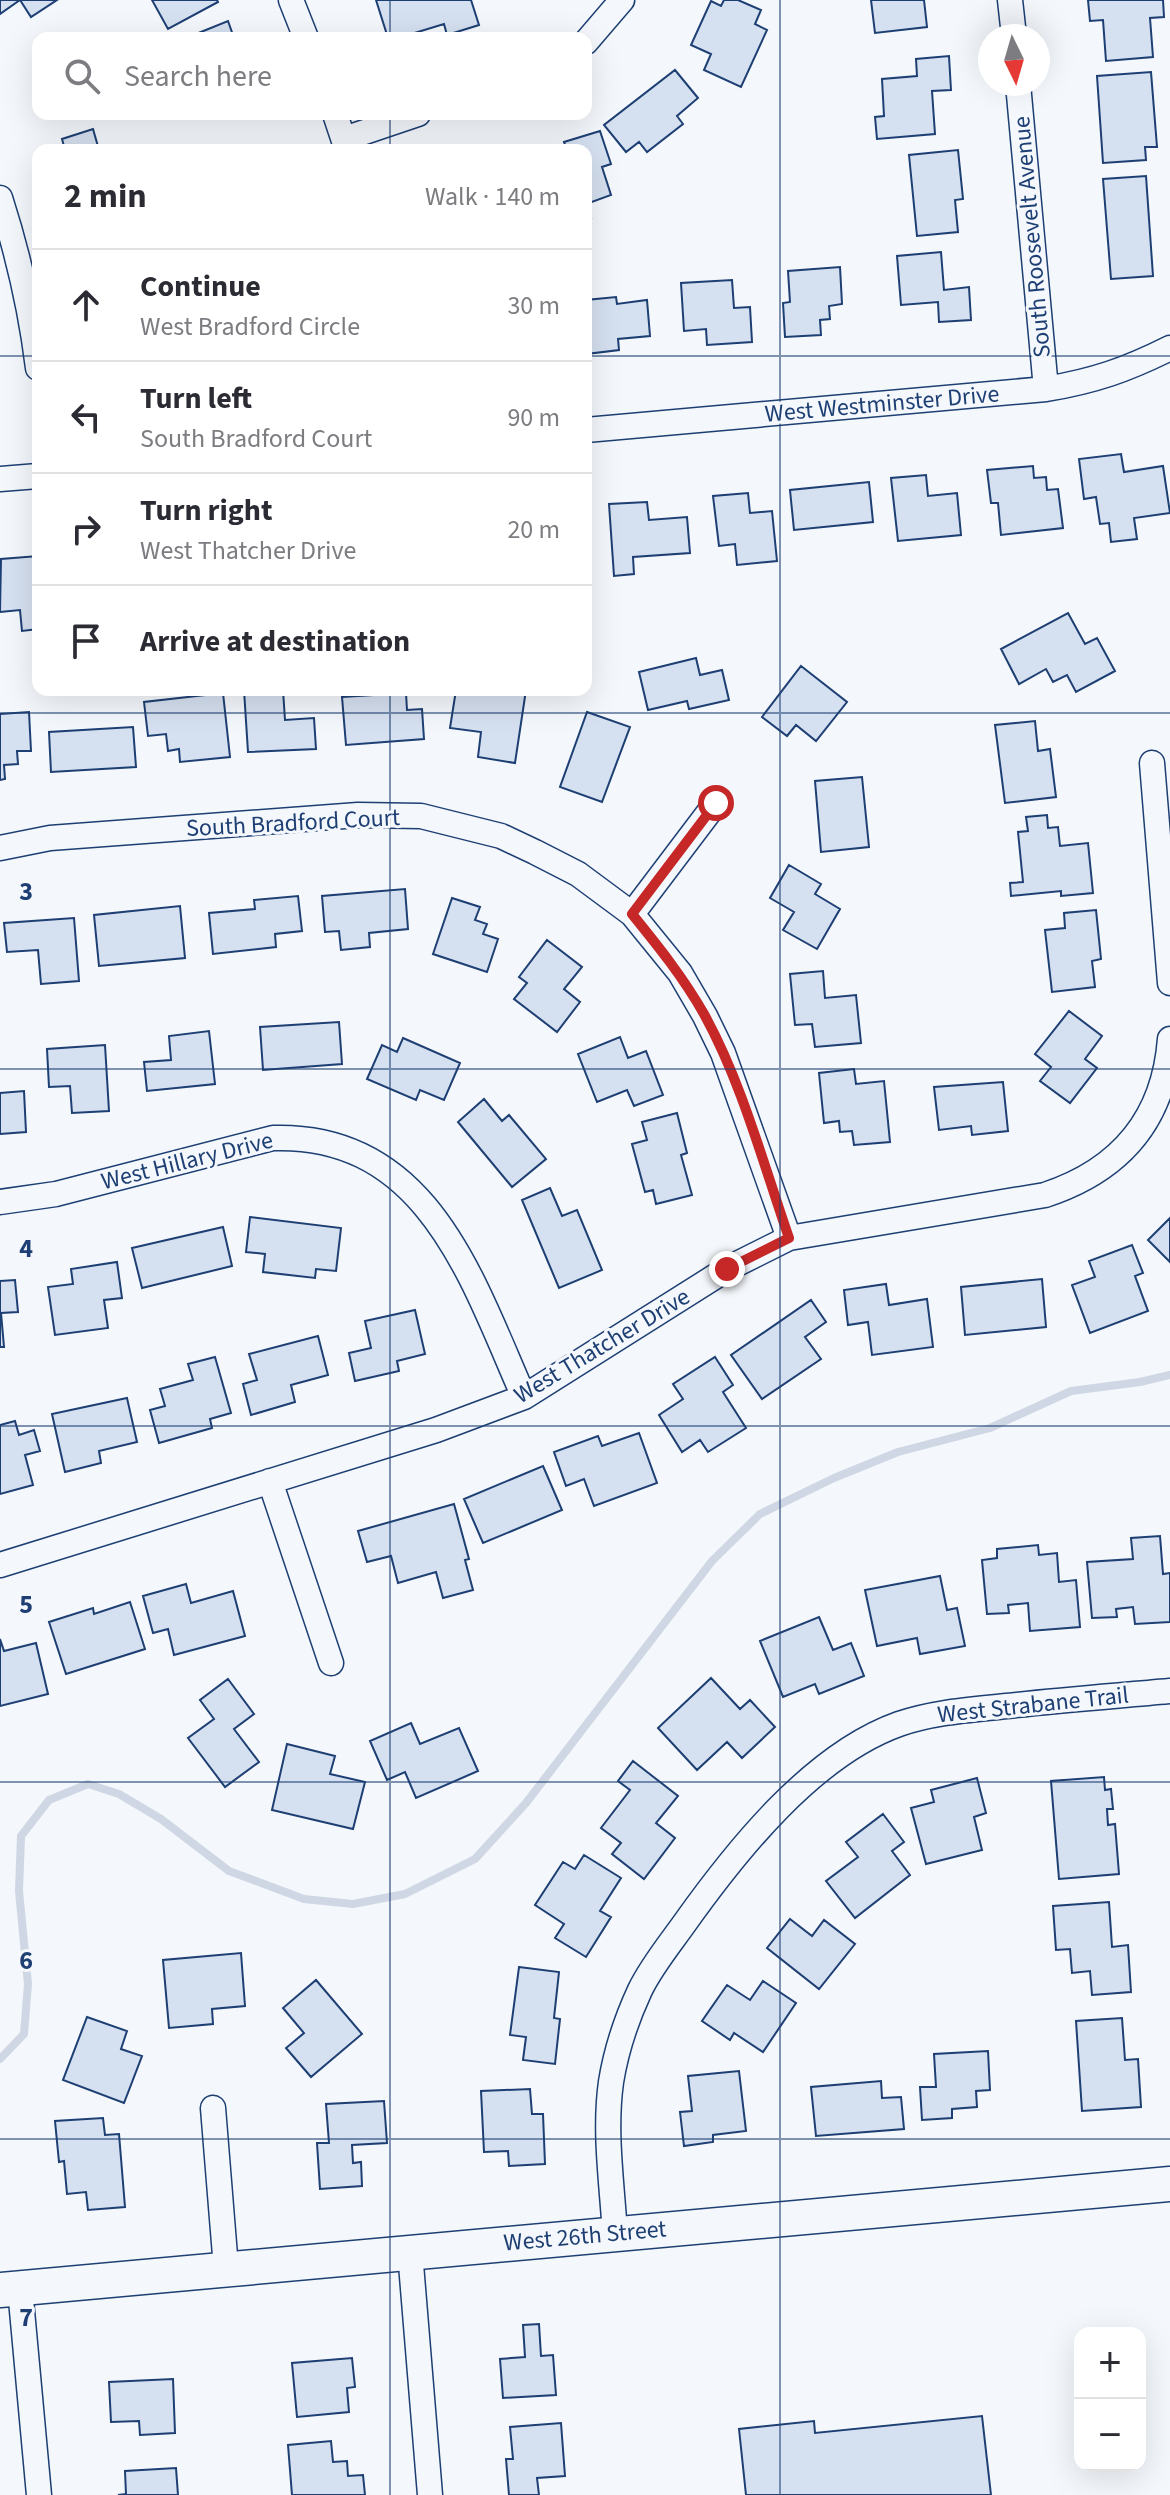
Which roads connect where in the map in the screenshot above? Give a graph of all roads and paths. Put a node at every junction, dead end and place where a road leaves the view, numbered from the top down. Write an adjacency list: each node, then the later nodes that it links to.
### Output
1 (291, 0): 5 (street)
2 (622, 0): 6 (street)
3 (1010, 0): 4 (street)
4 (1013, 24)
5 (304, 32)
6 (592, 35)
7 (1019, 96): 14 (street, South Roosevelt Avenue)
8 (337, 120): 10 (street)
9 (404, 120): 10 (street)
10 (346, 144)
11 (0, 198): 12 (street)
12 (32, 334)
13 (1170, 348): 14 (street, West Westminster Drive)
14 (1046, 389): 15 (street, West Westminster Drive)
15 (592, 429)
16 (32, 476): 17 (street)
17 (0, 479)
18 (1152, 763): 22 (street)
19 (716, 803): 21 (street)
20 (0, 848): 21 (street, South Bradford Court)
21 (632, 914): 25 (street, South Bradford Court)
22 (1170, 983)
23 (1170, 1039): 25 (street, West Thatcher Drive)
24 (0, 1202): 26 (street, West Hillary Drive)
25 (789, 1238): 26 (street, West Thatcher Drive)
26 (524, 1397): 27 (street, West Thatcher Drive)
27 (270, 1481): 28 (street, West Thatcher Drive); 29 (street)
28 (0, 1565)
29 (331, 1663)
30 (1170, 1691): 33 (street, West Strabane Trail)
31 (213, 2108): 35 (street)
32 (1170, 2184): 33 (main road, West 26th Street)
33 (615, 2234): 34 (main road, West 26th Street)
34 (410, 2252): 35 (main road, West 26th Street); 38 (street)
35 (226, 2268): 36 (main road, West 26th Street)
36 (10, 2290): 37 (street)
37 (39, 2495)
38 (430, 2495)

